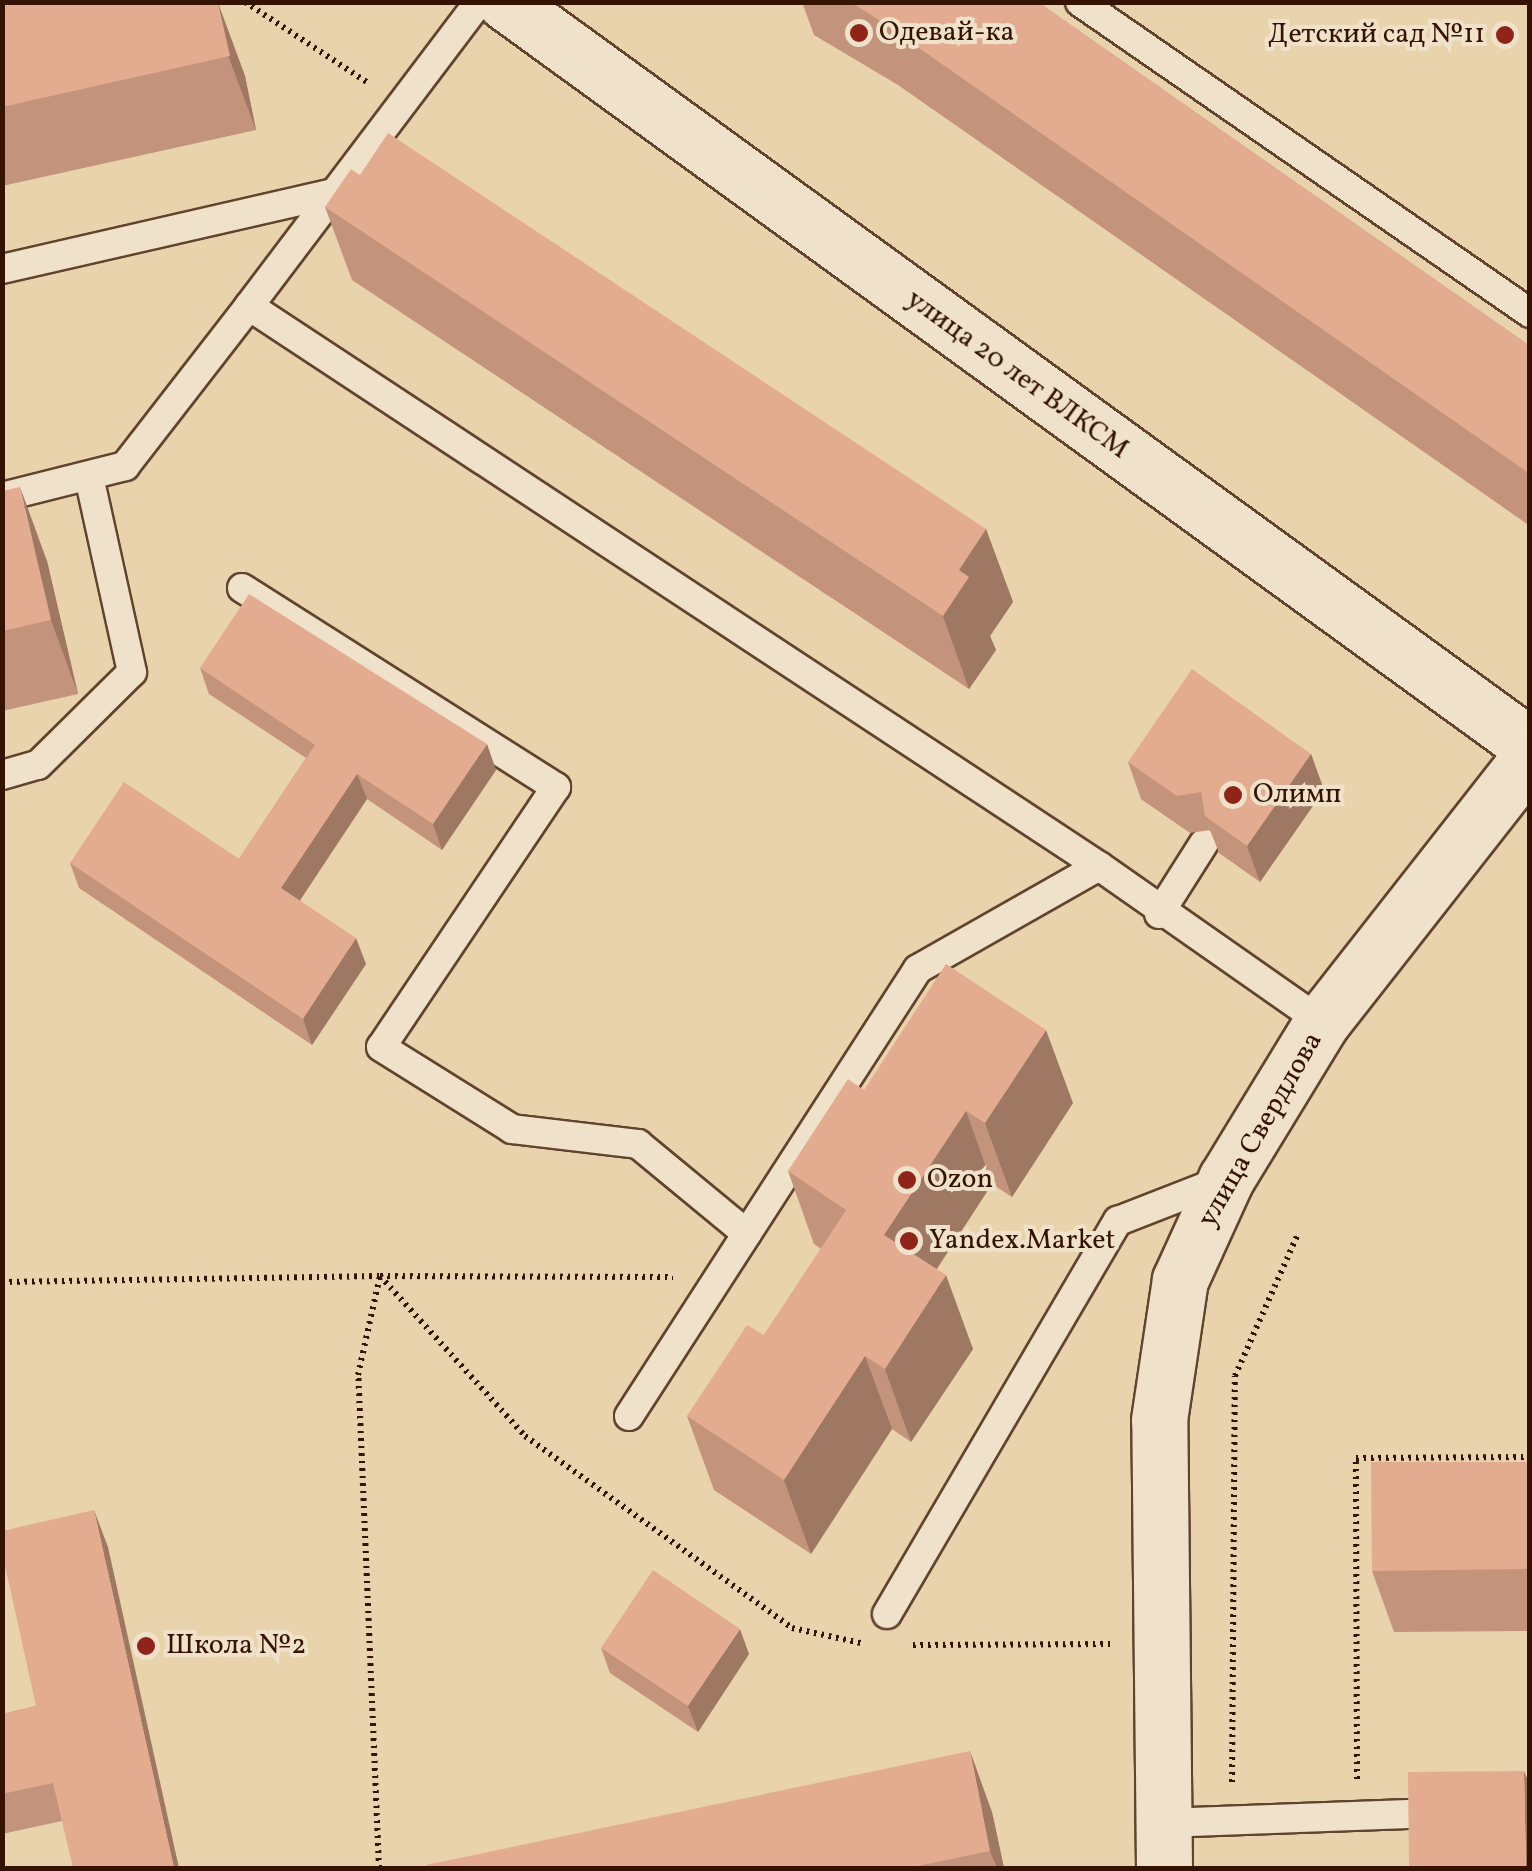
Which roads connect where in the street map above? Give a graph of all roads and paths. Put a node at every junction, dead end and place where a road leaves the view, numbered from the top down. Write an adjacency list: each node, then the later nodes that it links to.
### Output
1 (245, 2): 6 (path)
2 (479, 2): 6 (lane)
3 (505, 2): 5 (street, улица 20 лет ВЛКСМ)
4 (1080, 2): 10 (lane)
5 (560, 19): 14 (street, улица 20 лет ВЛКСМ)
6 (401, 105): 7 (lane)
7 (334, 194): 8 (lane); 9 (lane)
8 (2, 269)
9 (249, 306): 11 (lane); 18 (lane)
10 (1530, 313)
11 (90, 478): 12 (lane); 16 (lane)
12 (2, 498)
13 (242, 588): 22 (lane)
14 (1530, 746)
15 (1530, 757): 20 (street, улица Свердлова)
16 (2, 775)
17 (1204, 842): 19 (lane)
18 (1098, 866): 19 (lane); 22 (lane)
19 (1159, 914): 20 (lane)
20 (1322, 1022): 21 (street, улица Свердлова)
21 (1226, 1180): 29 (lane); 30 (street, улица Свердлова)
22 (747, 1234): 25 (lane)
23 (1298, 1234): 35 (path)
24 (380, 1276): 25 (path); 26 (path); 31 (path); 37 (path)
25 (718, 1278): 27 (lane)
26 (2, 1282)
27 (629, 1416)
28 (1530, 1457): 34 (path)
29 (888, 1614)
30 (1162, 1644): 32 (path); 36 (street, улица Свердлова)
31 (869, 1645)
32 (908, 1645)
33 (1472, 1812): 34 (lane)
34 (1357, 1816): 35 (lane)
35 (1232, 1821): 36 (lane)
36 (1164, 1846)
37 (379, 1868)

